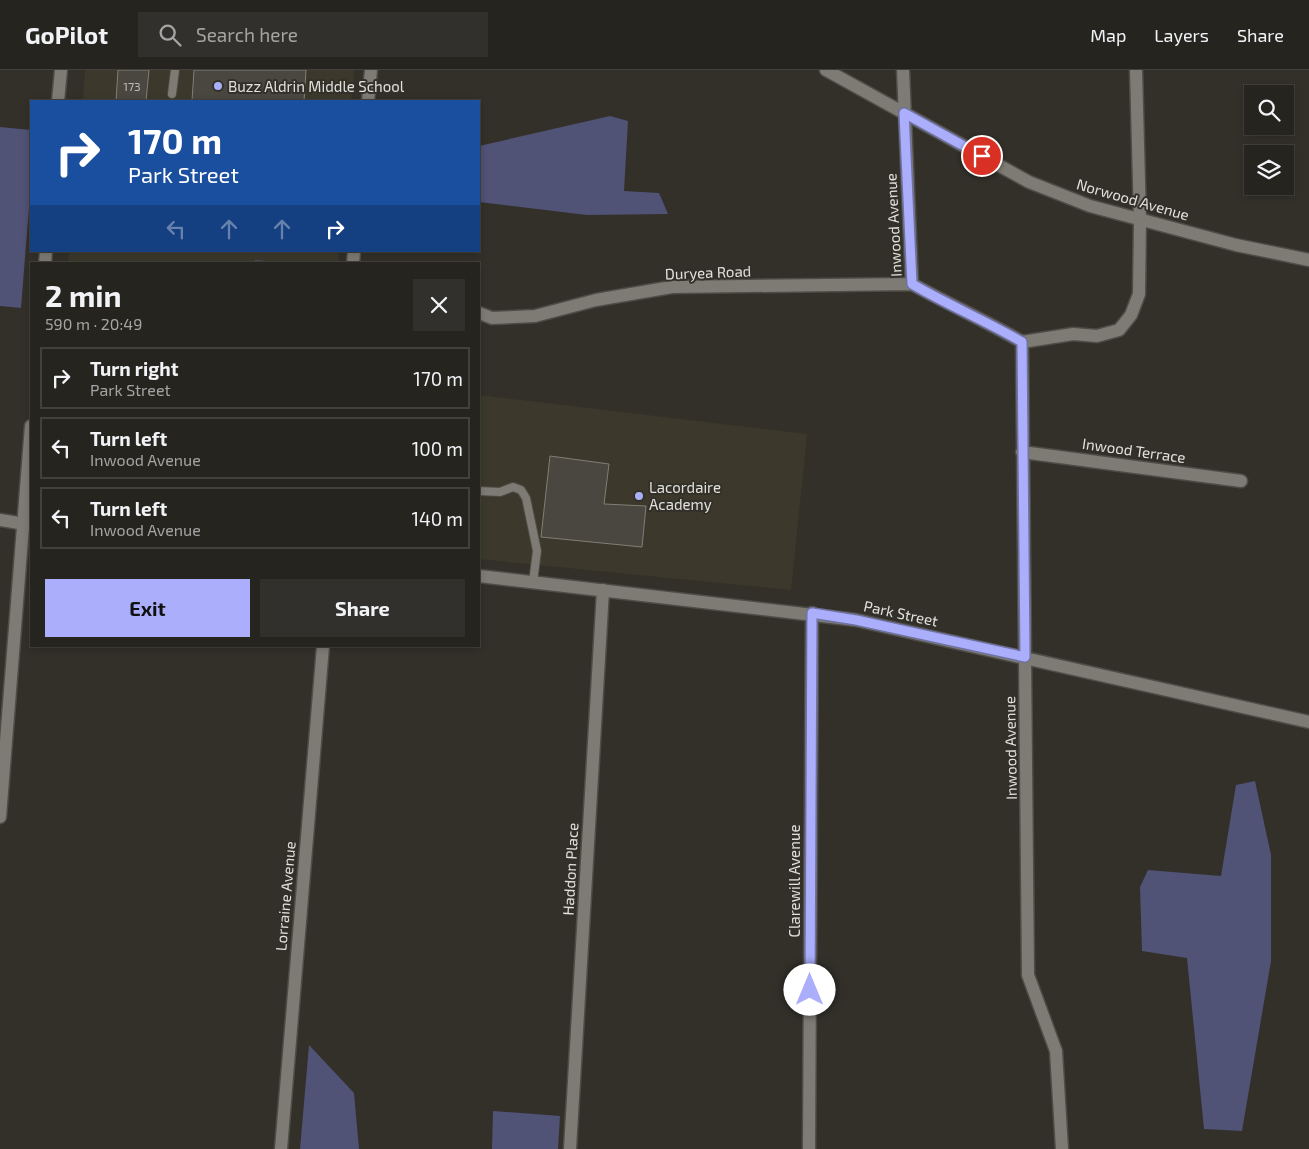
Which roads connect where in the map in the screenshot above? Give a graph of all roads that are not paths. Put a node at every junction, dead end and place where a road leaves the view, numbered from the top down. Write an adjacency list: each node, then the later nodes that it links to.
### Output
1 (61, 70): 8 (street)
2 (175, 70): 7 (lane)
3 (371, 70): 9 (street)
4 (826, 70): 10 (street, Norwood Avenue)
5 (903, 70): 10 (street, Inwood Avenue)
6 (1136, 70): 11 (street)
7 (172, 94)
8 (58, 100)
9 (368, 100)
10 (904, 113): 11 (street, Norwood Avenue); 13 (street, Inwood Avenue)
11 (1140, 219): 12 (street, Norwood Avenue); 15 (street)
12 (1309, 260)
13 (912, 284): 14 (street, Duryea Road); 15 (street, Inwood Avenue)
14 (480, 313)
15 (1022, 342): 17 (street, Inwood Avenue)
16 (30, 450): 21 (street)
17 (1022, 452): 18 (street, Inwood Terrace); 27 (street, Inwood Avenue)
18 (1241, 481)
19 (480, 491): 23 (lane)
20 (0, 520): 21 (street)
21 (27, 524): 29 (street)
22 (480, 576): 23 (street, Park Street)
23 (533, 582): 24 (street, Park Street)
24 (603, 590): 25 (street, Park Street); 31 (street, Haddon Place)
25 (812, 613): 27 (street, Park Street); 32 (street, Clarewill Avenue)
26 (323, 647): 30 (street, Lorraine Avenue)
27 (1025, 657): 28 (street, Park Street); 33 (street, Inwood Avenue)
28 (1309, 722)
29 (0, 817)
30 (280, 1149)
31 (570, 1149)
32 (809, 1149)
33 (1062, 1149)

